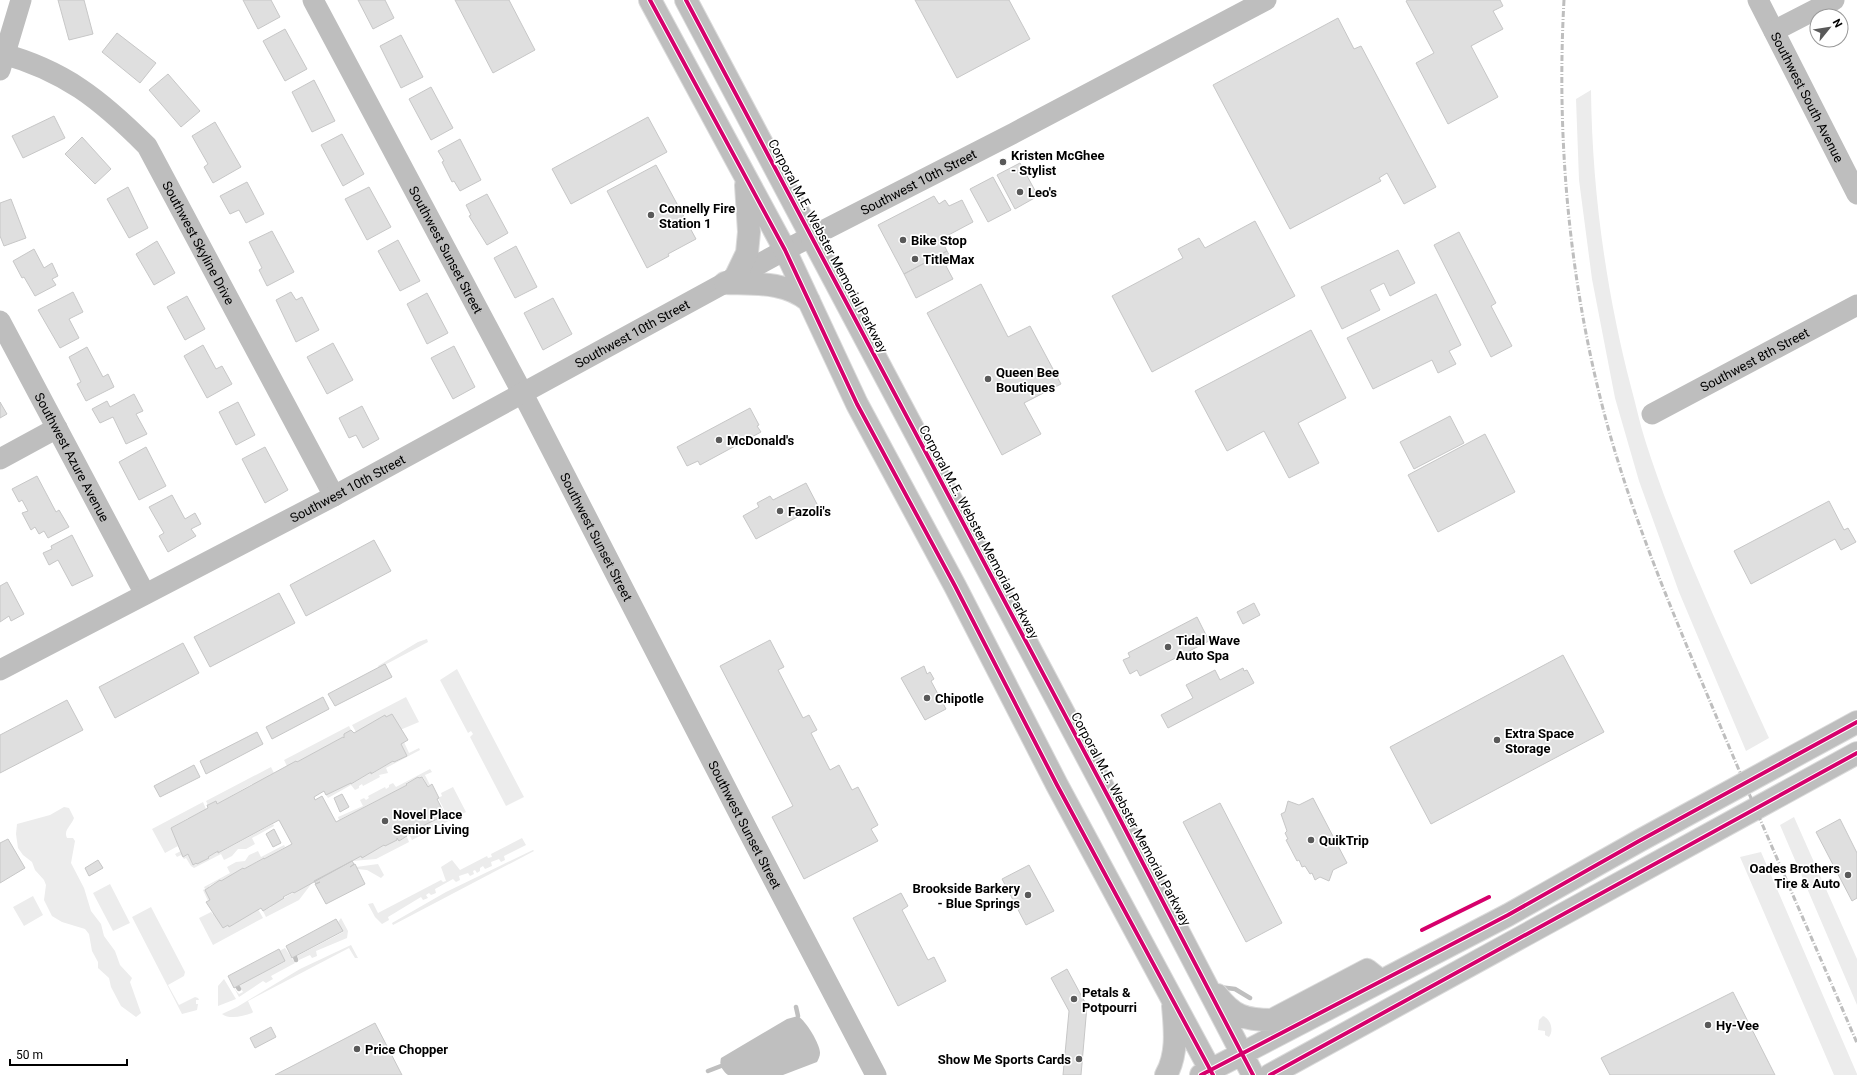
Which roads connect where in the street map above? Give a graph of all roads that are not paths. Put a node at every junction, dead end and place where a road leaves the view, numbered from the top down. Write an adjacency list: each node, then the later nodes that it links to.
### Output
1 (21, 0): 9 (street)
2 (313, 0): 20 (street, Southwest Sunset Street)
3 (650, 0): 11 (main road)
4 (686, 0): 10 (main road, Corporal M.E. Webster Memorial Parkway)
5 (1266, 0): 14 (street, Southwest 10th Street)
6 (1758, 0): 8 (street, Southwest South Avenue)
7 (1834, 0): 8 (street)
8 (1774, 32): 13 (street, Southwest South Avenue)
9 (2, 59): 24 (street, Southwest Skyline Drive)
10 (717, 59): 11 (main road); 14 (main road, Corporal M.E. Webster Memorial Parkway)
11 (692, 78): 12 (main road)
12 (745, 176): 15 (main road); 16 (main road)
13 (1857, 194)
14 (813, 237): 15 (street, Southwest 10th Street); 29 (main road, Corporal M.E. Webster Memorial Parkway)
15 (785, 250): 16 (street, Southwest 10th Street); 17 (main road)
16 (730, 280): 17 (main road); 20 (street, Southwest 10th Street)
17 (808, 301): 31 (main road)
18 (1857, 305): 21 (street, Southwest 8th Street)
19 (0, 321): 22 (street, Southwest Azure Avenue)
20 (524, 394): 24 (street, Southwest 10th Street); 35 (street, Southwest Sunset Street)
21 (1652, 414)
22 (57, 428): 23 (street); 25 (street, Southwest Azure Avenue)
23 (0, 459)
24 (334, 496): 25 (street, Southwest 10th Street)
25 (145, 594): 26 (street, Southwest 10th Street)
26 (0, 670)
27 (1857, 722): 30 (main road)
28 (1857, 753): 32 (main road)
29 (1201, 975): 30 (main road); 33 (main road, Corporal M.E. Webster Memorial Parkway)
30 (1381, 981): 33 (main road)
31 (1173, 999): 34 (main road); 36 (main road)
32 (1314, 1052): 38 (main road); 39 (main road)
33 (1242, 1054): 34 (main road); 37 (main road, Corporal M.E. Webster Memorial Parkway)
34 (1208, 1073)
35 (876, 1075)
36 (1166, 1075)
37 (1253, 1075)
38 (1270, 1075)
39 (1296, 1075)

